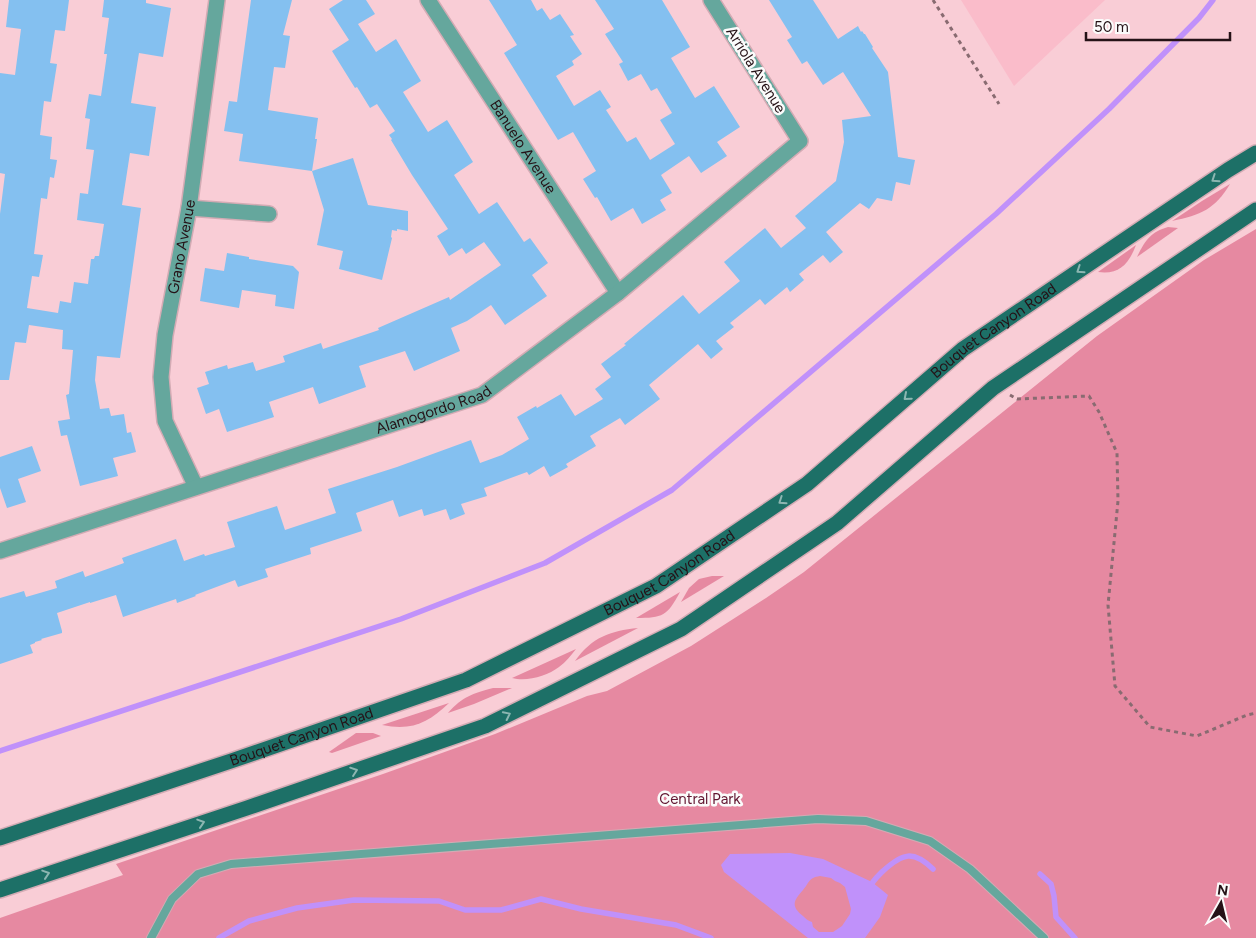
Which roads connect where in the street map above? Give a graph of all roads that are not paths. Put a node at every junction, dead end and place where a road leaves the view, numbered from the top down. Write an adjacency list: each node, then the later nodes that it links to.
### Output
1 (217, 0): 6 (street, Grano Avenue)
2 (428, 0): 9 (street, Banuelo Avenue)
3 (711, 0): 4 (street, Arriola Avenue)
4 (800, 141): 9 (street, Alamogordo Road)
5 (1256, 153): 12 (main road, Bouquet Canyon Road, one-way to 12)
6 (189, 208): 8 (street); 10 (street, Grano Avenue)
7 (1256, 210): 13 (main road, one-way to 7)
8 (269, 214)
9 (618, 293): 10 (street, Alamogordo Road)
10 (196, 487): 11 (street, Alamogordo Road)
11 (0, 551)
12 (0, 838)
13 (0, 890)
14 (151, 938): 15 (lane)
15 (1044, 938)

